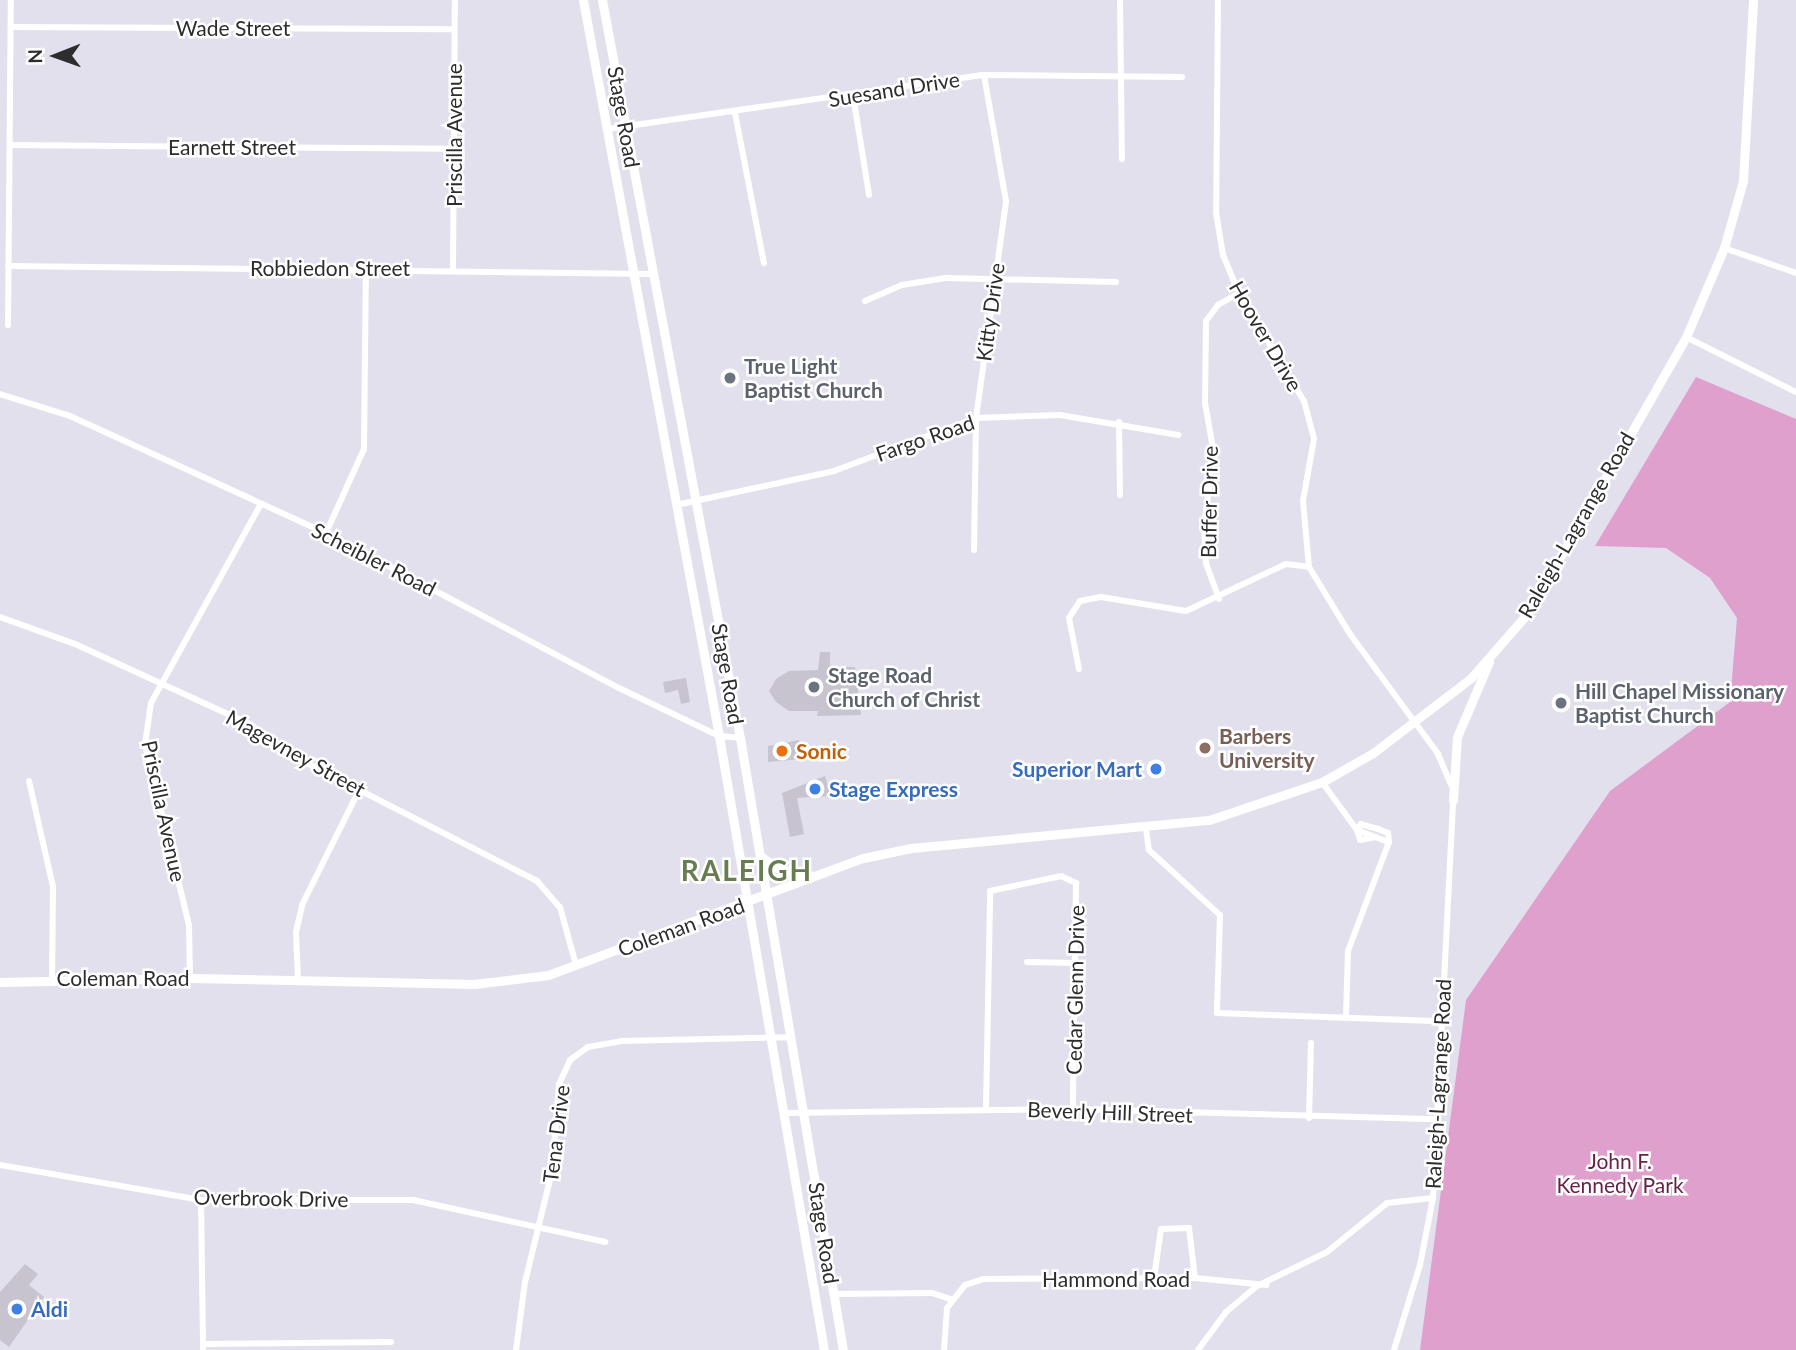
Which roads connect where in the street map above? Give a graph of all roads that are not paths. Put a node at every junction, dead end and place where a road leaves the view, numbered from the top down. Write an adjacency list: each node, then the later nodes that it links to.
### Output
1 (11, 0): 8 (street)
2 (455, 0): 9 (street, Priscilla Avenue)
3 (583, 0): 16 (main road, Stage Road)
4 (602, 0): 15 (main road, Stage Road)
5 (1120, 0): 10 (street)
6 (1218, 0): 31 (street, Hoover Drive)
7 (1753, 0): 21 (main road, Raleigh-Lagrange Road)
8 (11, 27): 9 (street, Wade Street); 17 (street)
9 (454, 29): 18 (street, Priscilla Avenue)
10 (1118, 74): 11 (street, Suesand Drive); 12 (street, Suesand Drive); 19 (street)
11 (984, 75): 13 (street, Suesand Drive); 29 (street, Kitty Drive)
12 (1182, 77)
13 (853, 95): 14 (street, Suesand Drive); 20 (street)
14 (735, 113): 15 (street, Suesand Drive); 22 (street)
15 (626, 126): 16 (street, Suesand Drive); 28 (main road, Stage Road)
16 (607, 129): 26 (main road, Stage Road)
17 (10, 145): 18 (street, Earnett Street); 23 (street)
18 (454, 149): 25 (street, Priscilla Avenue)
19 (1122, 159)
20 (869, 195)
21 (1724, 248): 27 (street); 34 (main road, Raleigh-Lagrange Road)
22 (764, 263)
23 (8, 266): 24 (street, Robbiedon Street); 33 (street)
24 (366, 268): 25 (street, Robbiedon Street); 44 (street)
25 (453, 269): 26 (street, Robbiedon Street)
26 (631, 273): 28 (street, Robbiedon Street); 43 (main road, Stage Road)
27 (1796, 273)
28 (652, 274): 41 (main road, Stage Road)
29 (994, 278): 30 (street); 32 (street); 37 (street, Kitty Drive)
30 (1116, 282)
31 (1239, 293): 46 (street, Hoover Drive); 47 (street, Buffer Drive)
32 (865, 301)
33 (8, 325)
34 (1686, 337): 35 (street); 49 (main road, Raleigh-Lagrange Road)
35 (1796, 392)
36 (0, 394): 42 (street, Scheibler Road)
37 (976, 418): 38 (street, Fargo Road); 41 (street, Fargo Road); 45 (street, Kitty Drive)
38 (1119, 422): 39 (street, Fargo Road); 40 (street)
39 (1178, 435)
40 (1120, 495)
41 (696, 500): 43 (street, Fargo Road); 54 (main road, Stage Road)
42 (261, 504): 44 (street, Scheibler Road); 51 (street, Priscilla Avenue)
43 (676, 505): 53 (main road, Stage Road)
44 (326, 533): 53 (street, Scheibler Road)
45 (974, 550)
46 (1310, 567): 47 (street); 52 (street, Hoover Drive)
47 (1219, 598): 50 (street)
48 (0, 617): 51 (street, Magevney Street)
49 (1493, 653): 52 (main road, Raleigh-Lagrange Road); 58 (main road)
50 (1079, 669)
51 (163, 684): 57 (street, Magevney Street); 70 (street, Priscilla Avenue)
52 (1416, 722): 56 (main road, Coleman Road); 58 (street, Raleigh-Lagrange Road)
53 (719, 736): 54 (street, Scheibler Road); 65 (main road, Stage Road)
54 (740, 738): 62 (main road, Stage Road)
55 (29, 781): 69 (street)
56 (1322, 782): 59 (main road, Coleman Road); 60 (street)
57 (359, 790): 68 (street, Magevney Street); 71 (street)
58 (1453, 800): 74 (street, Raleigh-Lagrange Road)
59 (1146, 829): 63 (main road, Coleman Road); 73 (street)
60 (1357, 830): 61 (street); 61 (street)
61 (1389, 842): 73 (street)
62 (760, 856): 63 (main road); 64 (main road, Stage Road)
63 (811, 875): 64 (main road, Coleman Road)
64 (767, 896): 65 (main road, Coleman Road); 76 (main road, Stage Road)
65 (747, 903): 68 (main road, Coleman Road); 75 (main road, Stage Road)
66 (1027, 962): 67 (street)
67 (1075, 963): 78 (street, Cedar Glenn Drive); 79 (street, Cedar Glenn Drive)
68 (576, 965): 71 (main road, Coleman Road)
69 (51, 978): 70 (main road, Coleman Road); 72 (main road, Coleman Road)
70 (190, 978): 71 (main road, Coleman Road)
71 (298, 980)
72 (0, 982)
73 (1346, 1017): 74 (street)
74 (1440, 1021): 83 (street, Raleigh-Lagrange Road)
75 (771, 1037): 76 (street, Tena Drive); 81 (main road, Stage Road); 87 (street, Tena Drive)
76 (792, 1037): 80 (main road, Stage Road)
77 (1311, 1043): 82 (street)
78 (986, 1109): 79 (street, Beverly Hill Street); 80 (street, Beverly Hill Street)
79 (1073, 1109): 82 (street, Beverly Hill Street)
80 (805, 1112): 81 (street, Beverly Hill Street); 92 (main road, Stage Road)
81 (784, 1113): 97 (main road, Stage Road)
82 (1310, 1118): 83 (street, Beverly Hill Street)
83 (1436, 1119): 85 (street, Raleigh-Lagrange Road)
84 (0, 1165): 86 (street, Overbrook Drive)
85 (1433, 1198): 91 (street); 101 (street, Raleigh-Lagrange Road)
86 (201, 1200): 87 (street, Overbrook Drive); 95 (street)
87 (541, 1231): 88 (street, Overbrook Drive); 96 (street, Tena Drive)
88 (605, 1242)
89 (1154, 1278): 90 (street, Hammond Road); 90 (street); 93 (street, Hammond Road)
90 (1195, 1278): 91 (street, Hammond Road)
91 (1267, 1285): 100 (street)
92 (834, 1294): 93 (street); 98 (main road, Stage Road)
93 (953, 1300): 99 (street)
94 (391, 1342): 95 (street)
95 (203, 1347)
96 (516, 1350)
97 (824, 1350)
98 (843, 1350)
99 (944, 1350)
100 (1198, 1350)
101 (1394, 1350)

